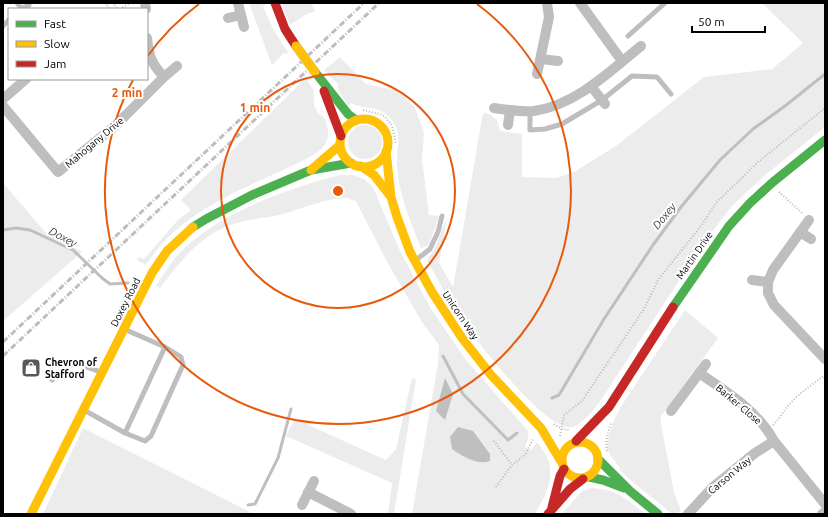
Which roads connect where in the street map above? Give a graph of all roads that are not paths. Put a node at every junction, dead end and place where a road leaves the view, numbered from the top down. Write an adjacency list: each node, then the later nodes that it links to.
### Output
1 (238, 3): 8 (street)
2 (275, 3): 19 (main road, bridge)
3 (547, 3): 14 (street)
4 (580, 3): 15 (street)
5 (665, 3): 11 (lane)
6 (29, 5): 7 (lane)
7 (23, 8)
8 (241, 15): 9 (street); 10 (street)
9 (228, 18)
10 (244, 27)
11 (628, 36)
12 (641, 46): 15 (street)
13 (148, 47): 20 (street)
14 (541, 59): 16 (street); 18 (street)
15 (622, 61): 22 (street)
16 (558, 62)
17 (177, 66): 20 (street, Mahogany Drive)
18 (537, 74)
19 (318, 76): 30 (main road); 32 (main road)
20 (164, 77): 26 (street, Mahogany Drive)
21 (25, 80): 24 (street)
22 (591, 86): 25 (street); 29 (street)
23 (671, 94): 25 (lane)
24 (3, 99)
25 (604, 102): 29 (lane)
26 (3, 106)
27 (494, 108): 28 (street)
28 (510, 110): 29 (street); 31 (street)
29 (530, 111)
30 (356, 120): 32 (main road); 34 (main road)
31 (508, 125)
32 (341, 140): 35 (main road); 37 (main road, Doxey Road)
33 (825, 140): 53 (main road, Martin Drive)
34 (386, 151): 36 (main road); 38 (main road, Unicorn Way)
35 (351, 163): 36 (main road); 37 (main road, Doxey Road)
36 (361, 166): 38 (main road, Unicorn Way)
37 (312, 170): 46 (main road, Doxey Road)
38 (391, 197): 43 (main road, Unicorn Way)
39 (442, 216): 43 (lane)
40 (809, 220): 41 (street)
41 (800, 232): 42 (street); 45 (street)
42 (812, 240)
43 (416, 261): 56 (main road, Unicorn Way)
44 (752, 280): 45 (street)
45 (768, 282): 48 (street)
46 (123, 329): 47 (lane); 50 (main road, Doxey Road)
47 (165, 347): 57 (lane); 57 (lane)
48 (825, 358)
49 (706, 364): 51 (street)
50 (102, 373): 52 (lane); 54 (main road, Doxey Road)
51 (699, 373): 55 (street); 60 (street, Barker Close)
52 (52, 380)
53 (609, 407): 59 (main road, Martin Drive); 61 (main road, Martin Drive)
54 (84, 410): 57 (lane); 72 (main road, Doxey Road)
55 (671, 411)
56 (541, 428): 58 (main road, Unicorn Way); 63 (main road, Unicorn Way)
57 (125, 433)
58 (554, 434)
59 (572, 441): 61 (main road); 63 (main road)
60 (774, 441): 68 (street, Barker Close); 75 (street, Carson Way)
61 (595, 449): 62 (main road)
62 (598, 459): 64 (main road); 66 (main road)
63 (563, 466): 64 (main road); 70 (main road)
64 (586, 478): 66 (main road); 70 (main road)
65 (314, 481): 67 (street)
66 (630, 491): 74 (main road)
67 (308, 492): 69 (street); 73 (street)
68 (825, 504)
69 (302, 505)
70 (549, 512)
71 (825, 512): 76 (street)
72 (31, 514)
73 (351, 514)
74 (658, 514)
75 (688, 514)
76 (822, 514)

